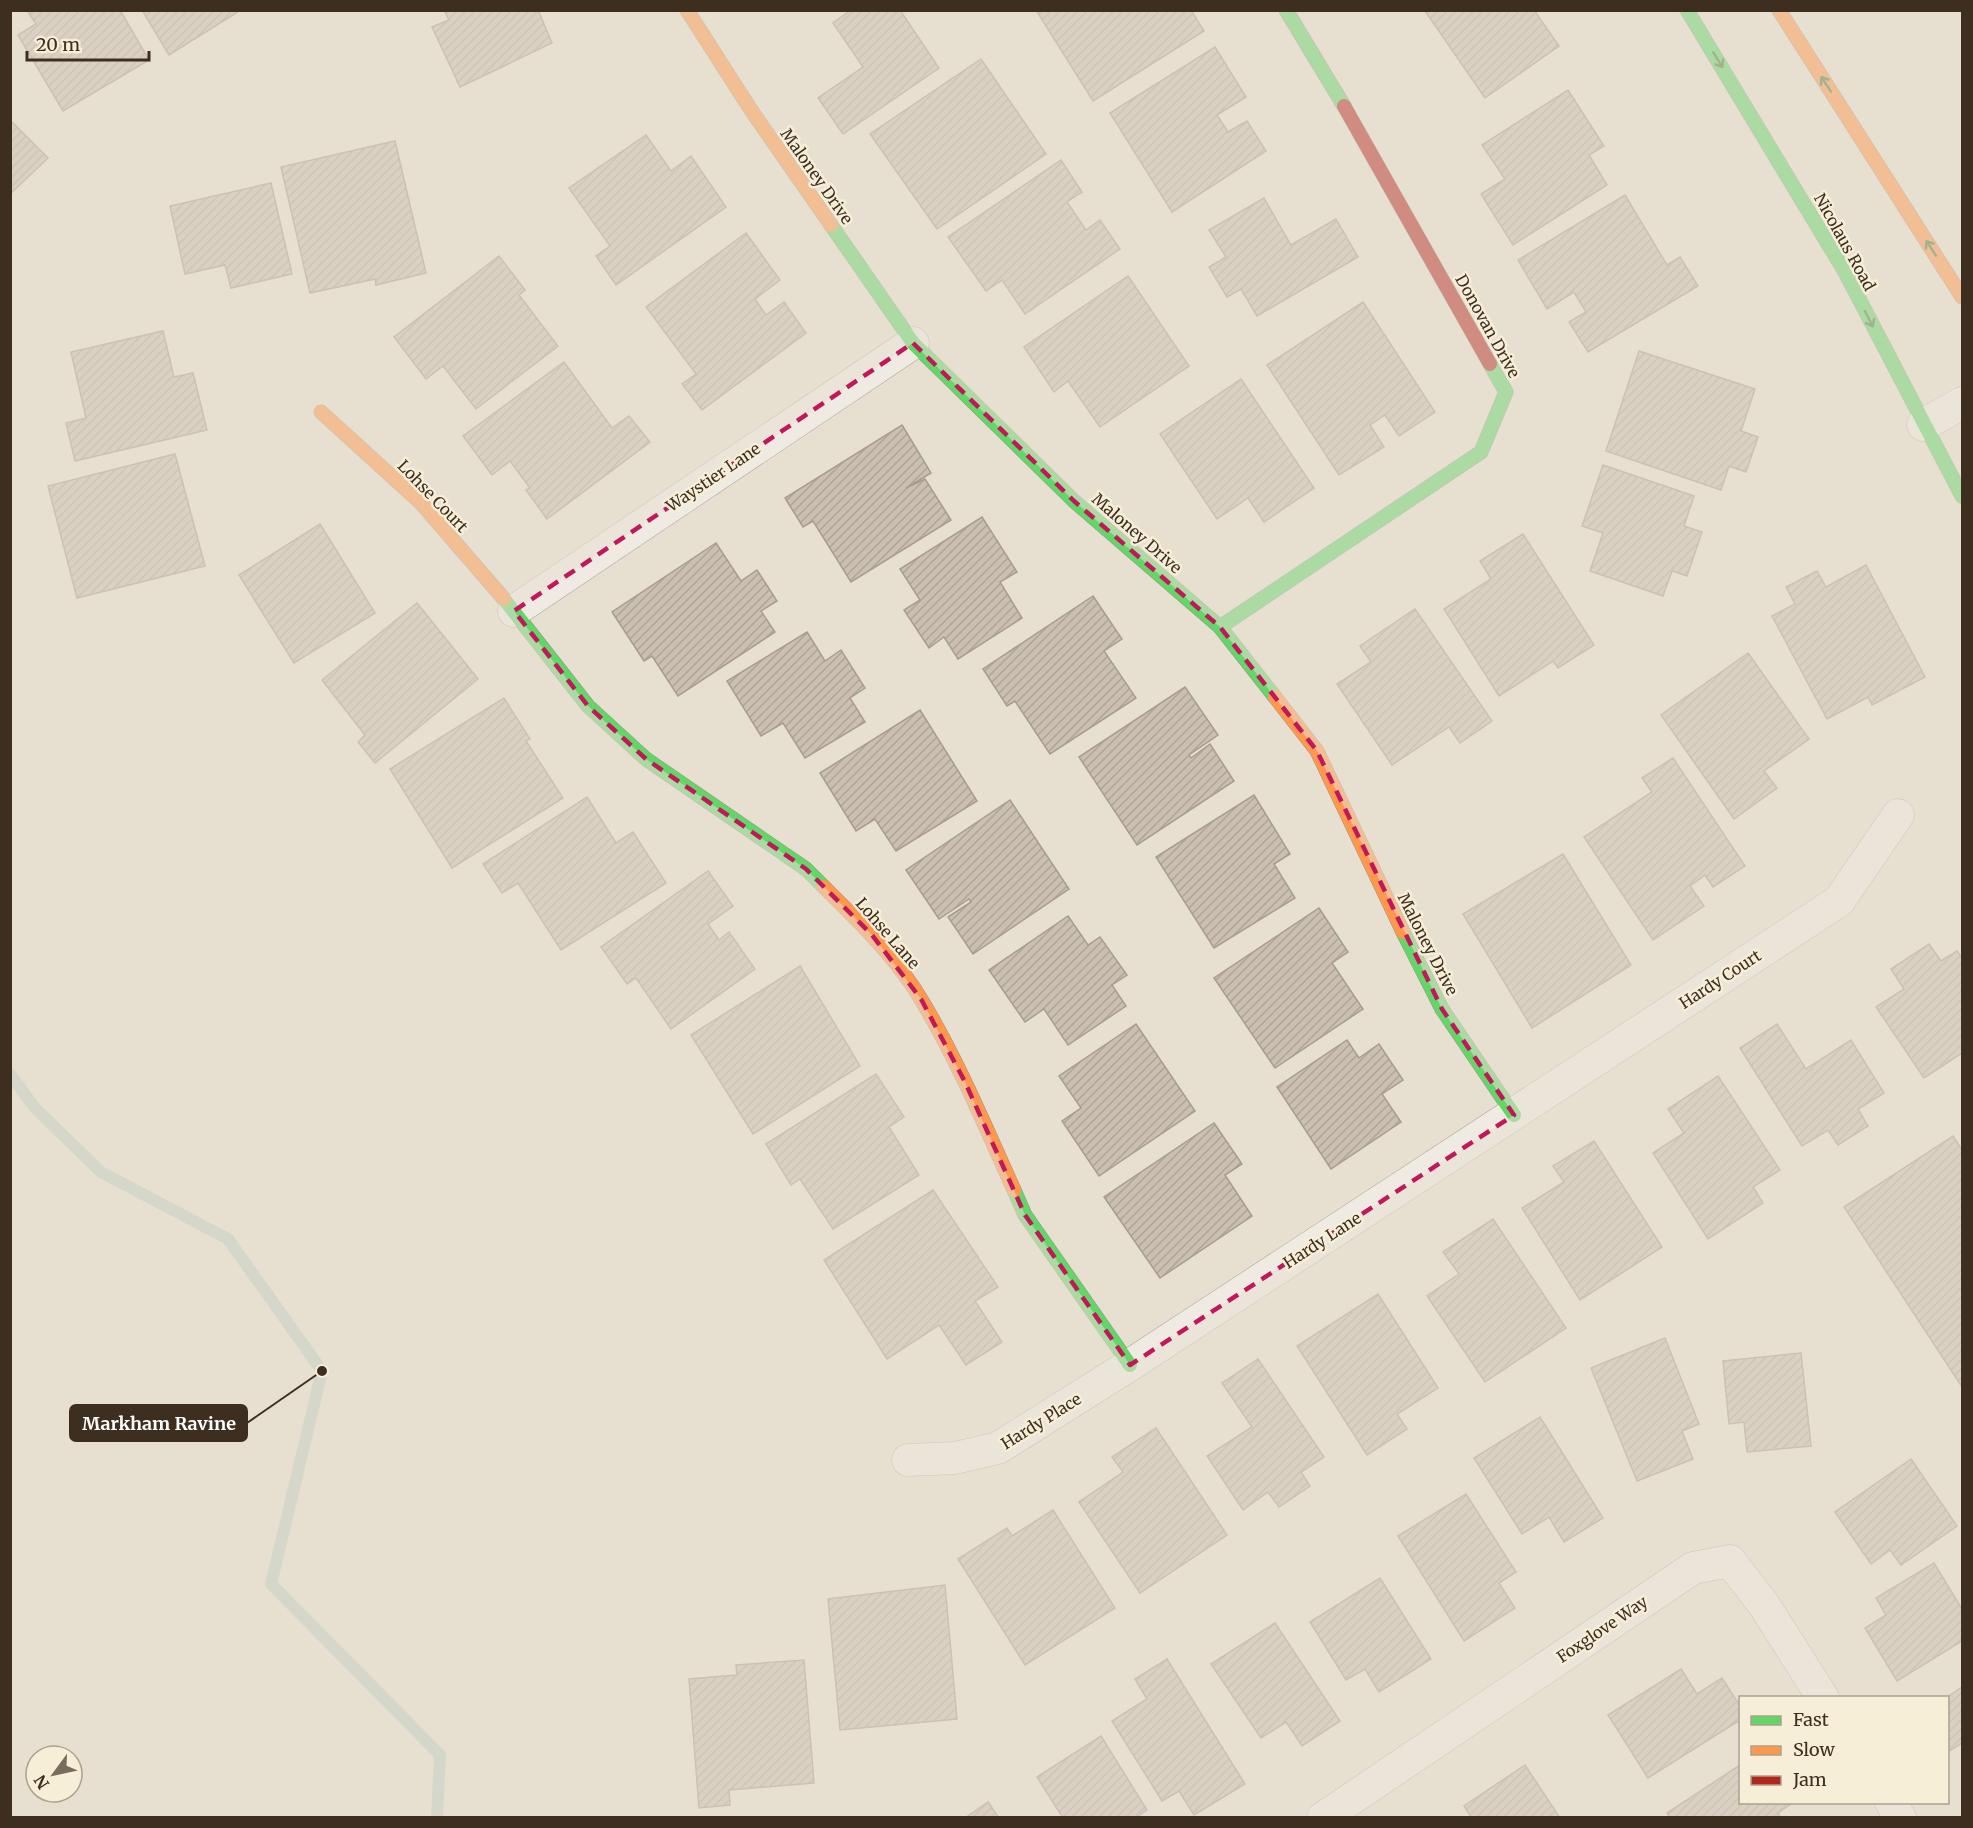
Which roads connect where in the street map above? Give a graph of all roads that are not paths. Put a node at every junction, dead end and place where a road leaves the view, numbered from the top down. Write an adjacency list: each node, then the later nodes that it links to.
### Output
1 (687, 10): 6 (street, Maloney Drive)
2 (1286, 10): 12 (street, Donovan Drive)
3 (1687, 10): 9 (street, Nicolaus Road, one-way to 9)
4 (1779, 10): 5 (street, one-way to 4)
5 (1962, 297)
6 (913, 343): 11 (street, Waystier Lane); 12 (street, Maloney Drive)
7 (1962, 403): 9 (street)
8 (321, 412): 11 (street, Lohse Court)
9 (1923, 425): 10 (street, Nicolaus Road)
10 (1962, 496)
11 (514, 611): 15 (street, Lohse Lane)
12 (1220, 627): 14 (street, Maloney Drive)
13 (1898, 815): 14 (street, Hardy Court)
14 (1514, 1115): 15 (street, Hardy Lane)
15 (1130, 1365): 16 (street, Hardy Place)
16 (908, 1460)
17 (1822, 1696): 19 (street, Foxglove Way)
18 (1892, 1804): 20 (street)
19 (1340, 1813)
20 (1900, 1818)

